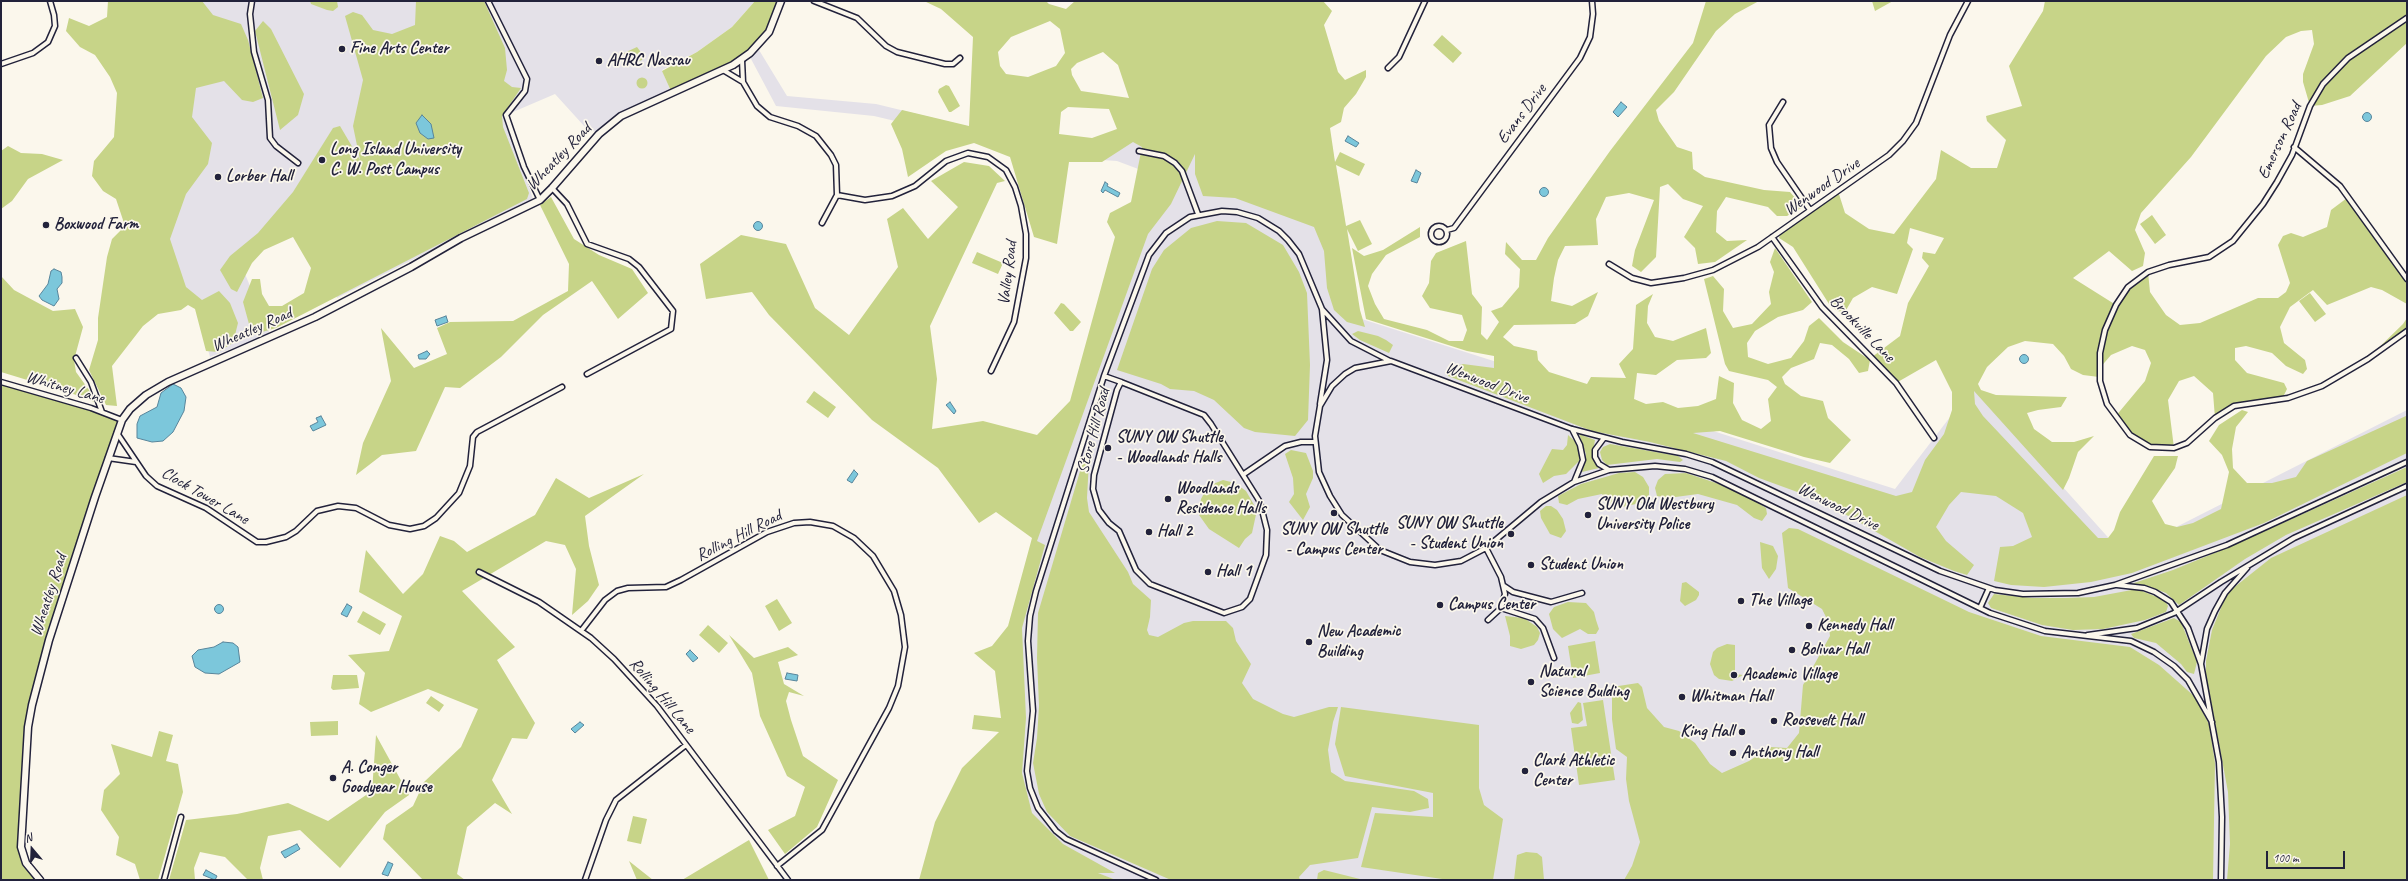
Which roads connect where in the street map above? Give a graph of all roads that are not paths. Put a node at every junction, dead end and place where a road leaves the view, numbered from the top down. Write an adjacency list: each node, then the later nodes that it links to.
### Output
1 (50, 1): 12 (street)
2 (252, 1): 19 (street)
3 (488, 1): 22 (street)
4 (781, 1): 11 (main road, Wheatley Road)
5 (814, 1): 10 (street)
6 (1425, 1): 13 (street)
7 (1592, 1): 26 (street, Evans Drive)
8 (1968, 1): 23 (street, Wenwood Drive)
9 (2407, 18): 17 (street, Emerson Road)
10 (960, 58)
11 (742, 60): 14 (main road, Wheatley Road); 15 (street)
12 (1, 64)
13 (1388, 68)
14 (722, 70): 15 (street); 20 (main road, Wheatley Road)
15 (743, 82): 21 (street)
16 (1783, 102): 23 (street)
17 (2294, 147): 29 (street); 31 (street, Emerson Road)
18 (1139, 151): 24 (street)
19 (298, 163)
20 (552, 188): 22 (main road, Wheatley Road); 35 (street)
21 (837, 195): 25 (street); 34 (street, Valley Road)
22 (540, 200): 42 (main road, Wheatley Road)
23 (1810, 210): 27 (street, Wenwood Drive)
24 (1198, 214): 30 (street); 36 (street)
25 (822, 223)
26 (1447, 230): 26 (street, Evans Drive)
27 (1772, 237): 28 (street, Wenwood Drive); 46 (street, Brookville Lane)
28 (1609, 264)
29 (2407, 279)
30 (1322, 309): 33 (street, Wenwood Drive); 40 (street)
31 (2407, 331)
32 (76, 358): 41 (street)
33 (1391, 361): 40 (street); 43 (street, Wenwood Drive)
34 (991, 371)
35 (587, 374)
36 (1104, 376): 38 (street, Store Hill Road); 78 (street)
37 (1, 382): 41 (street, Whitney Lane)
38 (1121, 382): 52 (street, Store Hill Road); 52 (street, Store Hill Road)
39 (562, 387): 49 (street, Clock Tower Lane)
40 (1320, 406): 47 (street)
41 (102, 412): 42 (street, Whitney Lane)
42 (122, 420): 44 (main road, Wheatley Road)
43 (1572, 429): 45 (street, Wenwood Drive); 53 (street)
44 (117, 432): 48 (main road, Wheatley Road); 49 (street, Clock Tower Lane)
45 (1604, 438): 51 (street); 60 (street, Wenwood Drive)
46 (1934, 438)
47 (1315, 442): 52 (street); 55 (street)
48 (108, 458): 49 (street); 74 (main road, Wheatley Road)
49 (136, 462)
50 (2407, 462): 58 (street, Wenwood Drive)
51 (1609, 470): 53 (street); 63 (street)
52 (1244, 474)
53 (1574, 482): 55 (street)
54 (2407, 486): 56 (street)
55 (1486, 548): 59 (street)
56 (2252, 563): 64 (street); 69 (street)
57 (478, 572): 66 (street, Rolling Hill Lane)
58 (2115, 585): 60 (street, Wenwood Drive); 64 (street)
59 (1504, 586): 61 (street); 62 (street)
60 (1989, 588): 63 (street)
61 (1582, 593)
62 (1501, 608): 65 (street); 68 (street)
63 (1980, 608): 67 (street)
64 (2178, 610): 67 (street); 69 (street)
65 (1488, 620)
66 (581, 631): 71 (street, Rolling Hill Lane); 73 (street, Rolling Hill Road)
67 (2082, 635): 70 (street)
68 (1554, 658)
69 (2201, 664): 70 (street)
70 (2212, 722): 79 (street)
71 (686, 745): 73 (street, Rolling Hill Lane); 76 (street)
72 (181, 817): 75 (street)
73 (777, 866): 77 (street, Rolling Hill Lane)
74 (40, 880)
75 (164, 880)
76 (585, 880)
77 (788, 880)
78 (1156, 880)
79 (2221, 880)

